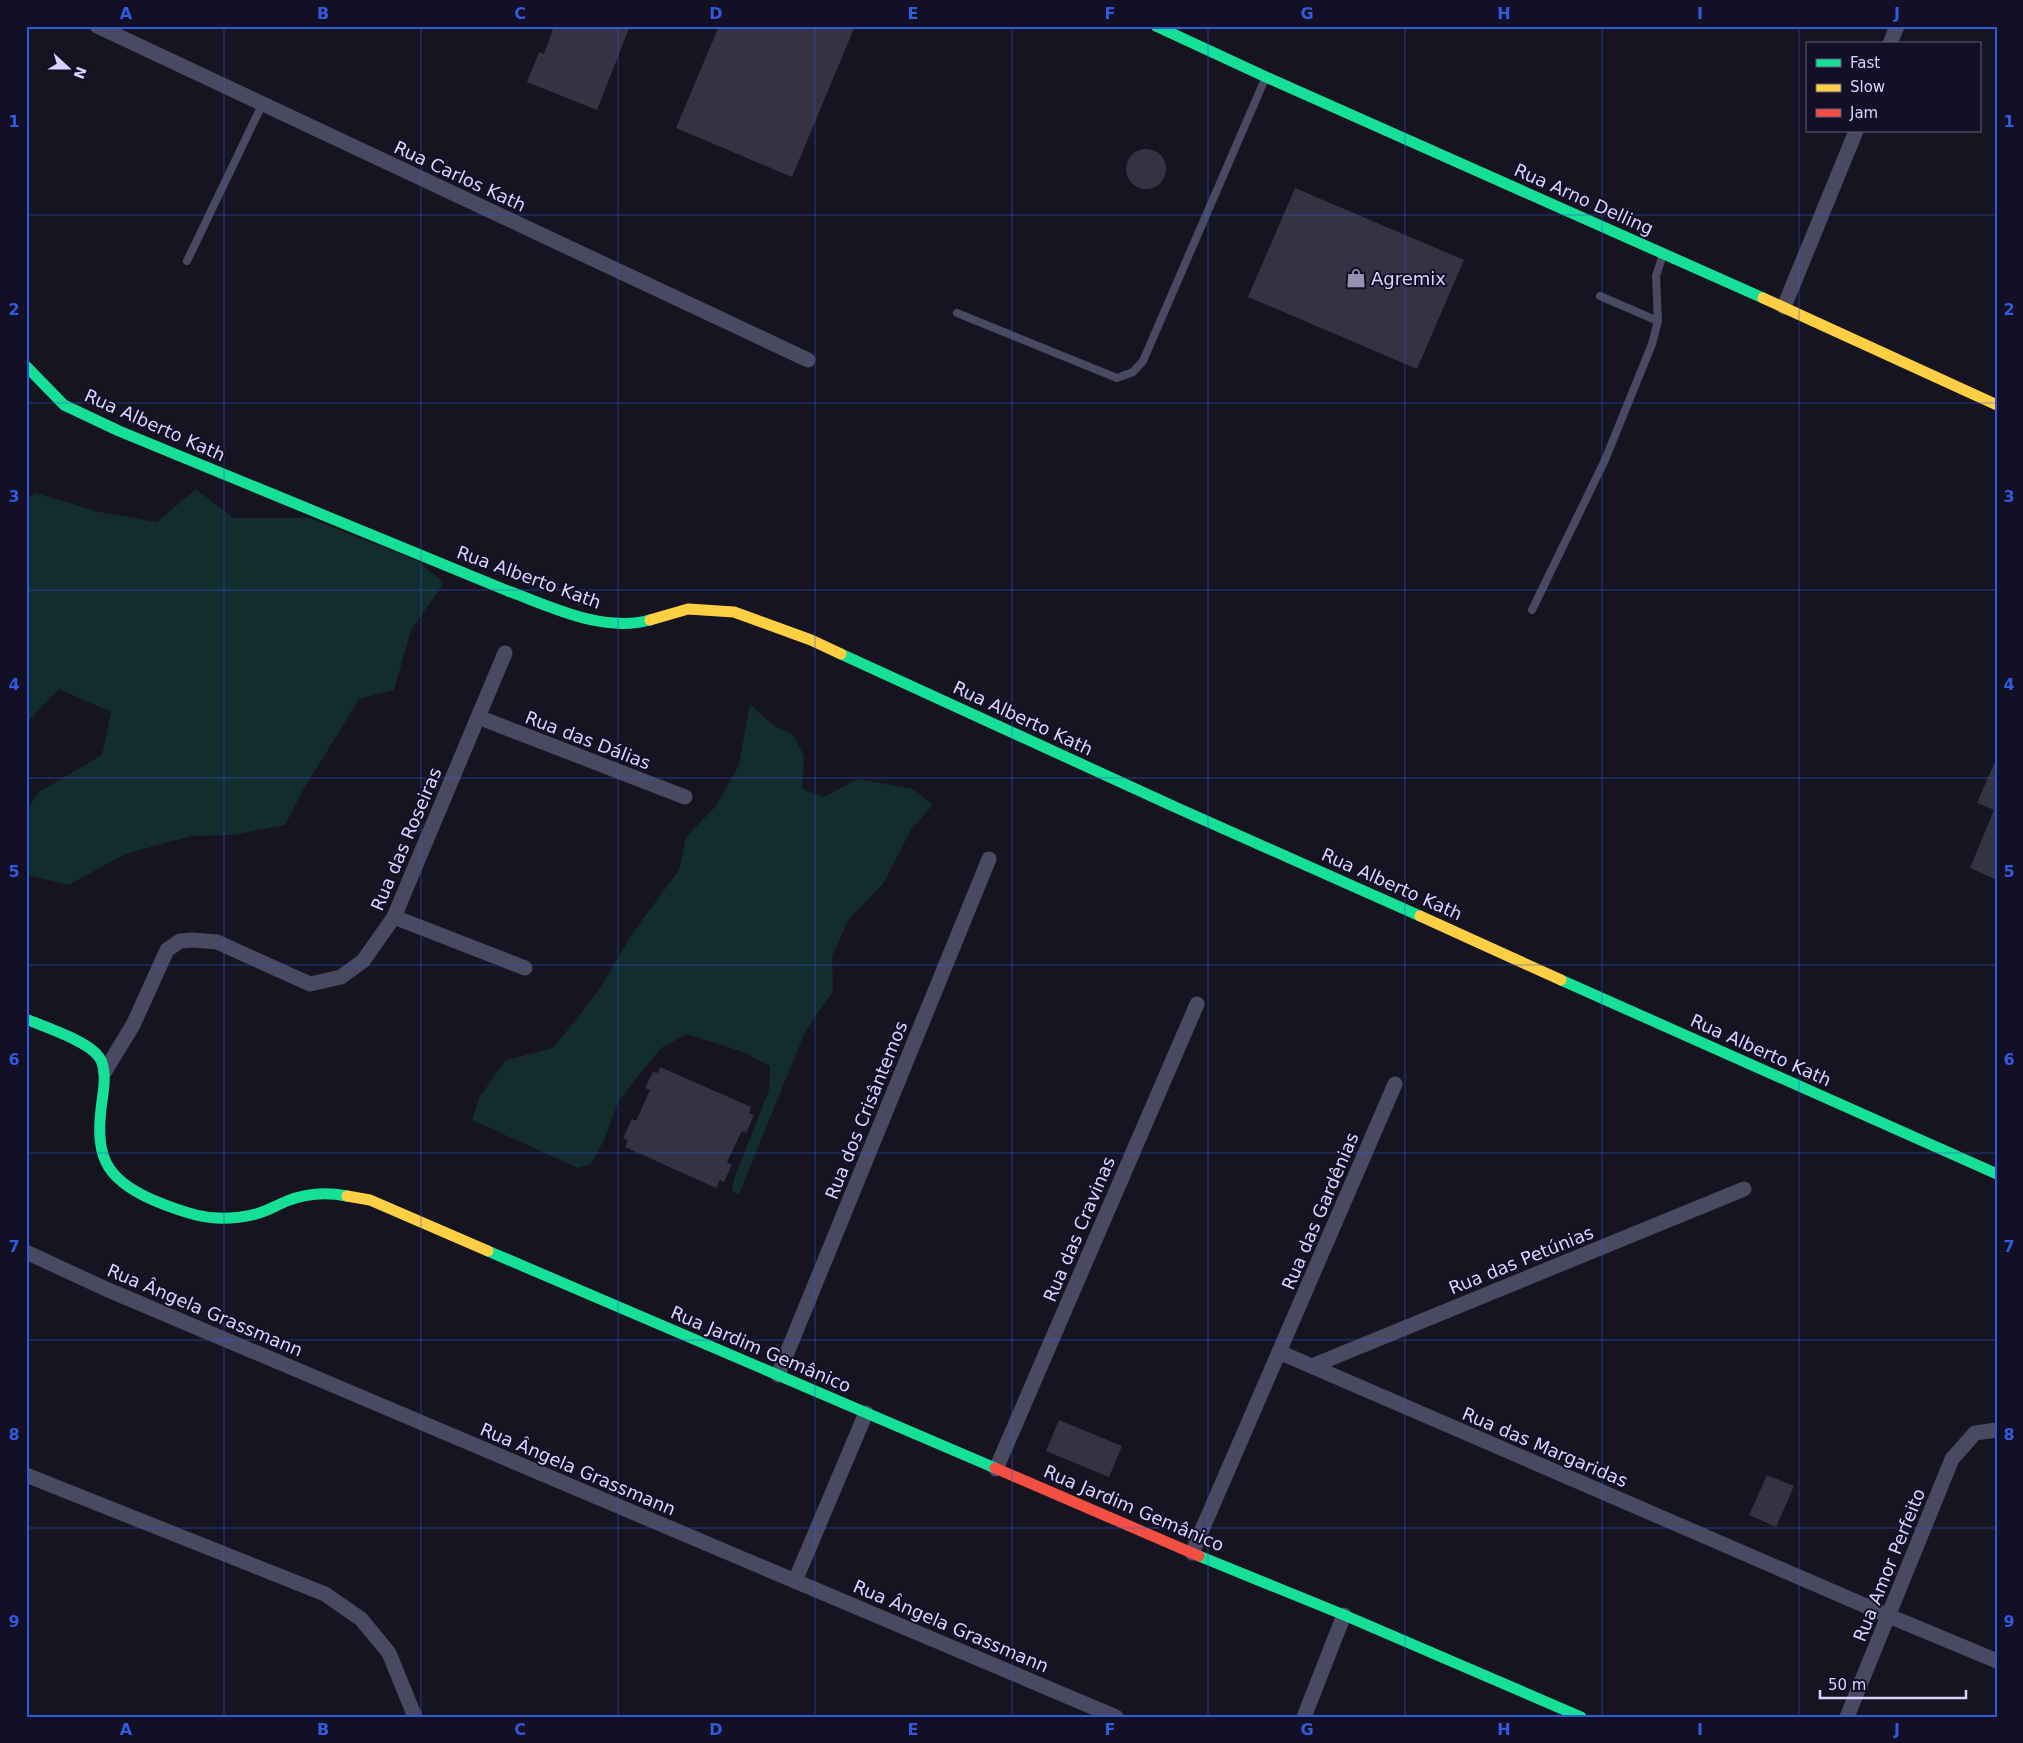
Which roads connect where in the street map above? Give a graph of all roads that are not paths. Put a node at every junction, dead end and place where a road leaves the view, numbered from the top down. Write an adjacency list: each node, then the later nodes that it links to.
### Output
1 (97, 26): 6 (street, Rua Carlos Kath)
2 (1156, 26): 5 (street, Rua Arno Delling)
3 (1896, 26): 4 (street)
4 (1891, 42)
5 (1266, 77): 8 (street, Rua Arno Delling); 12 (lane)
6 (262, 104): 9 (lane); 14 (street, Rua Carlos Kath)
7 (1856, 132): 11 (street)
8 (1664, 253): 11 (street, Rua Arno Delling); 13 (lane)
9 (187, 261)
10 (1600, 296): 13 (lane)
11 (1784, 307): 16 (street, Rua Arno Delling)
12 (957, 313)
13 (1658, 321): 17 (lane)
14 (808, 360)
15 (26, 366): 28 (street, Rua Alberto Kath)
16 (1997, 405)
17 (1532, 610)
18 (505, 653): 19 (street, Rua das Roseiras)
19 (478, 717): 20 (street, Rua das Dálias); 22 (street, Rua das Roseiras)
20 (685, 797)
21 (989, 859): 33 (street, Rua dos Crisântemos)
22 (394, 917): 23 (street); 26 (street, Rua das Roseiras)
23 (525, 968)
24 (1197, 1004): 36 (street, Rua das Cravinas)
25 (26, 1019): 26 (street)
26 (105, 1071): 33 (street, Rua Jardim Gemânico)
27 (1395, 1084): 31 (street, Rua das Gardênias)
28 (1997, 1174)
29 (1744, 1189): 32 (street, Rua das Petúnias)
30 (26, 1252): 39 (street, Rua Ângela Grassmann)
31 (1279, 1352): 32 (street, Rua das Margaridas); 38 (street)
32 (1312, 1366): 41 (street, Rua das Margaridas)
33 (778, 1375): 34 (street, Rua Jardim Gemânico)
34 (866, 1413): 36 (street, Rua Jardim Gemânico); 39 (street)
35 (1997, 1430): 41 (street, Rua Amor Perfeito)
36 (996, 1469): 38 (street, Rua Jardim Gemânico)
37 (26, 1475): 43 (street)
38 (1192, 1553): 40 (street, Rua Jardim Gemânico)
39 (795, 1581): 44 (street, Rua Ângela Grassmann)
40 (1344, 1615): 45 (street); 46 (street, Rua Jardim Gemânico)
41 (1889, 1616): 42 (street, Rua das Margaridas); 47 (street, Rua Amor Perfeito)
42 (1997, 1661)
43 (416, 1717)
44 (1116, 1717)
45 (1304, 1717)
46 (1581, 1717)
47 (1846, 1717)

